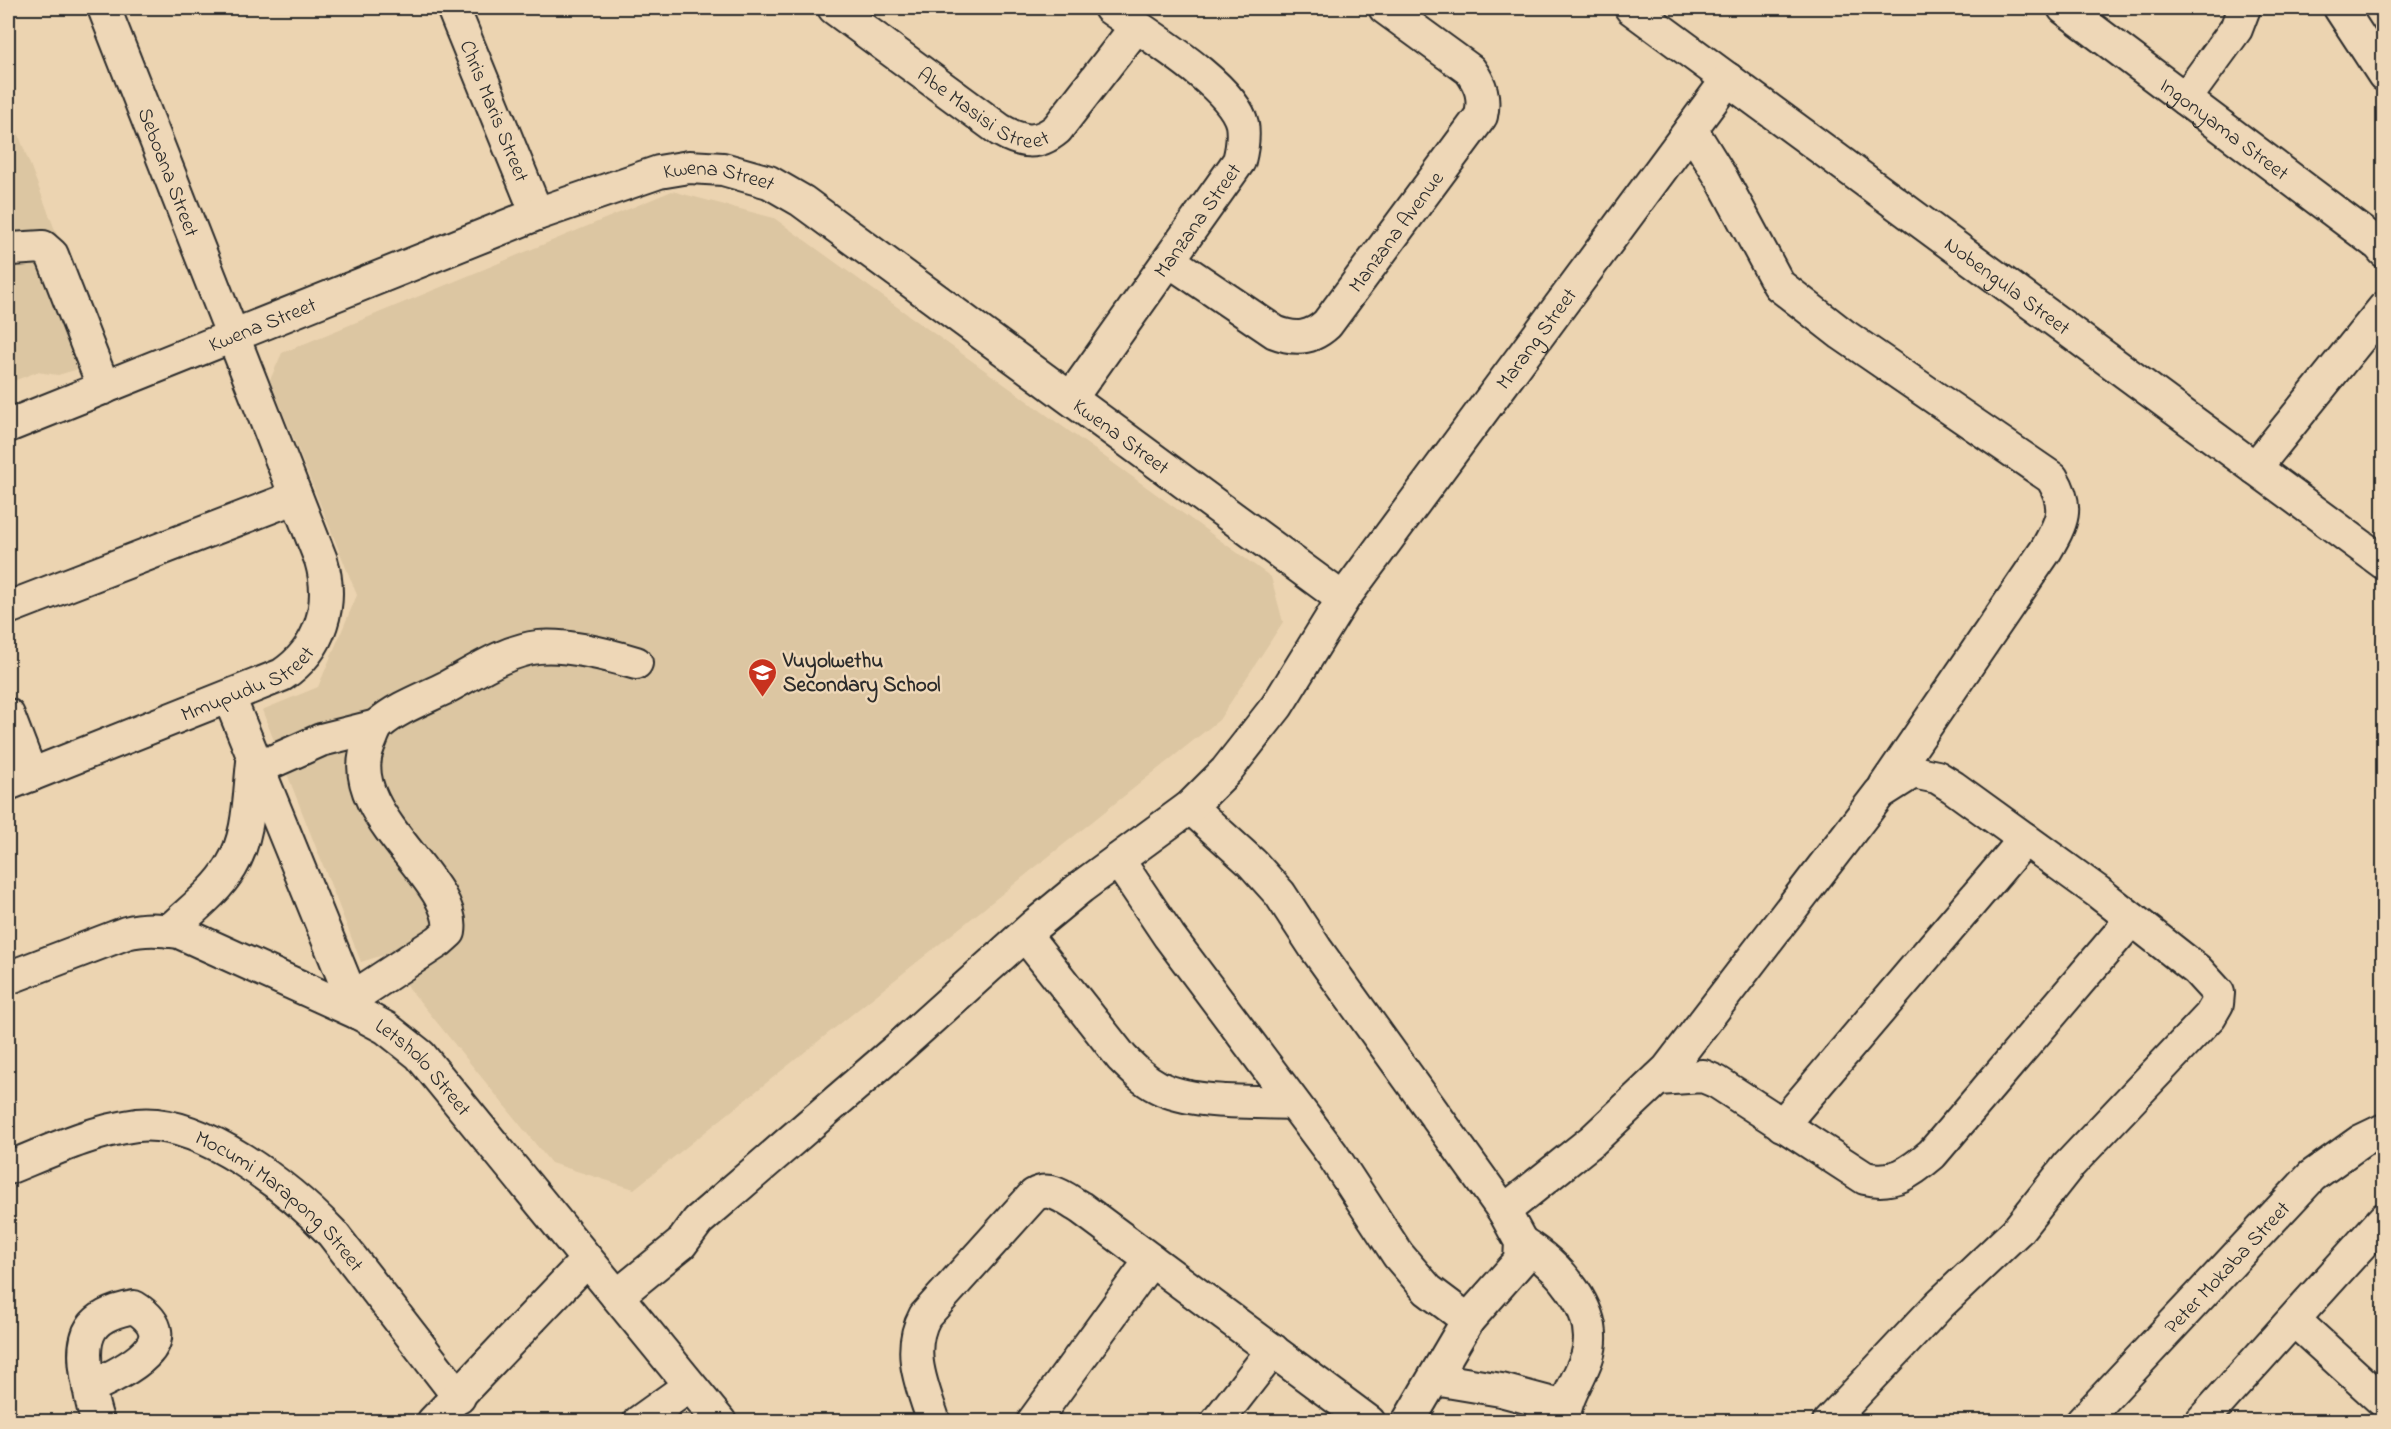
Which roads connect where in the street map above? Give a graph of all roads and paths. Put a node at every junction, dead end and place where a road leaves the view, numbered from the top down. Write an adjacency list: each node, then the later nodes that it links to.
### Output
1 (104, 8): 20 (street, Seboana Street)
2 (453, 8): 15 (street, Chris Maris Street)
3 (834, 8): 10 (street, Abe Masisi Street)
4 (1110, 8): 10 (street, Manzana Street)
5 (1385, 8): 18 (street, Manzana Avenue)
6 (1631, 8): 12 (street, Nobengula Street)
7 (2064, 8): 13 (street, Ingonyama Street)
8 (2244, 8): 13 (street)
9 (2340, 8): 11 (street)
10 (1136, 27): 18 (street, Manzana Street)
11 (2383, 72)
12 (1728, 79): 14 (street, Marang Street); 24 (street, Nobengula Street)
13 (2186, 99): 17 (street, Ingonyama Street)
14 (1691, 129): 27 (street, Marang Street); 35 (street)
15 (537, 214): 20 (street, Kwena Street); 22 (street, Kwena Street)
16 (11, 249): 21 (street)
17 (2384, 251)
18 (1170, 261): 22 (street, Manzana Street)
19 (2384, 308): 24 (street)
20 (233, 336): 21 (street, Kwena Street); 25 (street, Mmupudu Street)
21 (104, 388): 23 (street, Kwena Street)
22 (1071, 398): 27 (street, Kwena Street)
23 (8, 426)
24 (2255, 468): 26 (street, Nobengula Street)
25 (296, 497): 28 (street); 30 (street, Mmupudu Street)
26 (2384, 564)
27 (1343, 599): 36 (street, Marang Street)
28 (8, 608)
29 (636, 663): 32 (street)
30 (229, 698): 33 (street); 34 (street, Mmupudu Street)
31 (8, 716): 34 (street, Mmupudu Street)
32 (377, 726): 33 (street); 43 (street)
33 (256, 762): 40 (street); 43 (street)
34 (19, 779)
35 (1880, 793): 37 (street); 44 (street)
36 (1190, 807): 38 (street, Marang Street); 49 (street)
37 (2025, 839): 39 (street); 46 (street)
38 (1118, 860): 41 (street, Marang Street); 45 (street)
39 (2132, 919): 46 (street); 73 (street)
40 (169, 930): 42 (street, Letsholo Street); 43 (street, Letsholo Street)
41 (1025, 935): 45 (street); 54 (street, Marang Street)
42 (8, 978)
43 (355, 1006): 52 (street, Letsholo Street)
44 (1658, 1079): 46 (street); 49 (street)
45 (1293, 1103): 55 (street)
46 (1782, 1125)
47 (2384, 1130): 74 (street, Peter Mokaba Street)
48 (8, 1168): 61 (street, Mocumi Marapong Street)
49 (1504, 1211): 51 (street)
50 (2384, 1219): 56 (street)
51 (1521, 1242): 55 (street); 63 (street)
52 (587, 1260): 54 (street, Letsholo Street); 61 (street)
53 (1152, 1260): 57 (street); 68 (street); 69 (street)
54 (617, 1296): 59 (street, Letsholo Street)
55 (1468, 1320): 58 (street)
56 (2294, 1320): 62 (street); 75 (street)
57 (1273, 1350): 70 (street); 71 (street)
58 (1435, 1379): 63 (street); 72 (street)
59 (689, 1386): 66 (street); 67 (street, Letsholo Street)
60 (89, 1388): 64 (street)
61 (459, 1397): 65 (street)
62 (2384, 1402)
63 (1564, 1414)
64 (98, 1422)
65 (433, 1422)
66 (639, 1422)
67 (720, 1422)
68 (934, 1422)
69 (1033, 1422)
70 (1217, 1422)
71 (1369, 1422)
72 (1408, 1422)
73 (1829, 1422)
74 (2082, 1422)
75 (2201, 1422)

